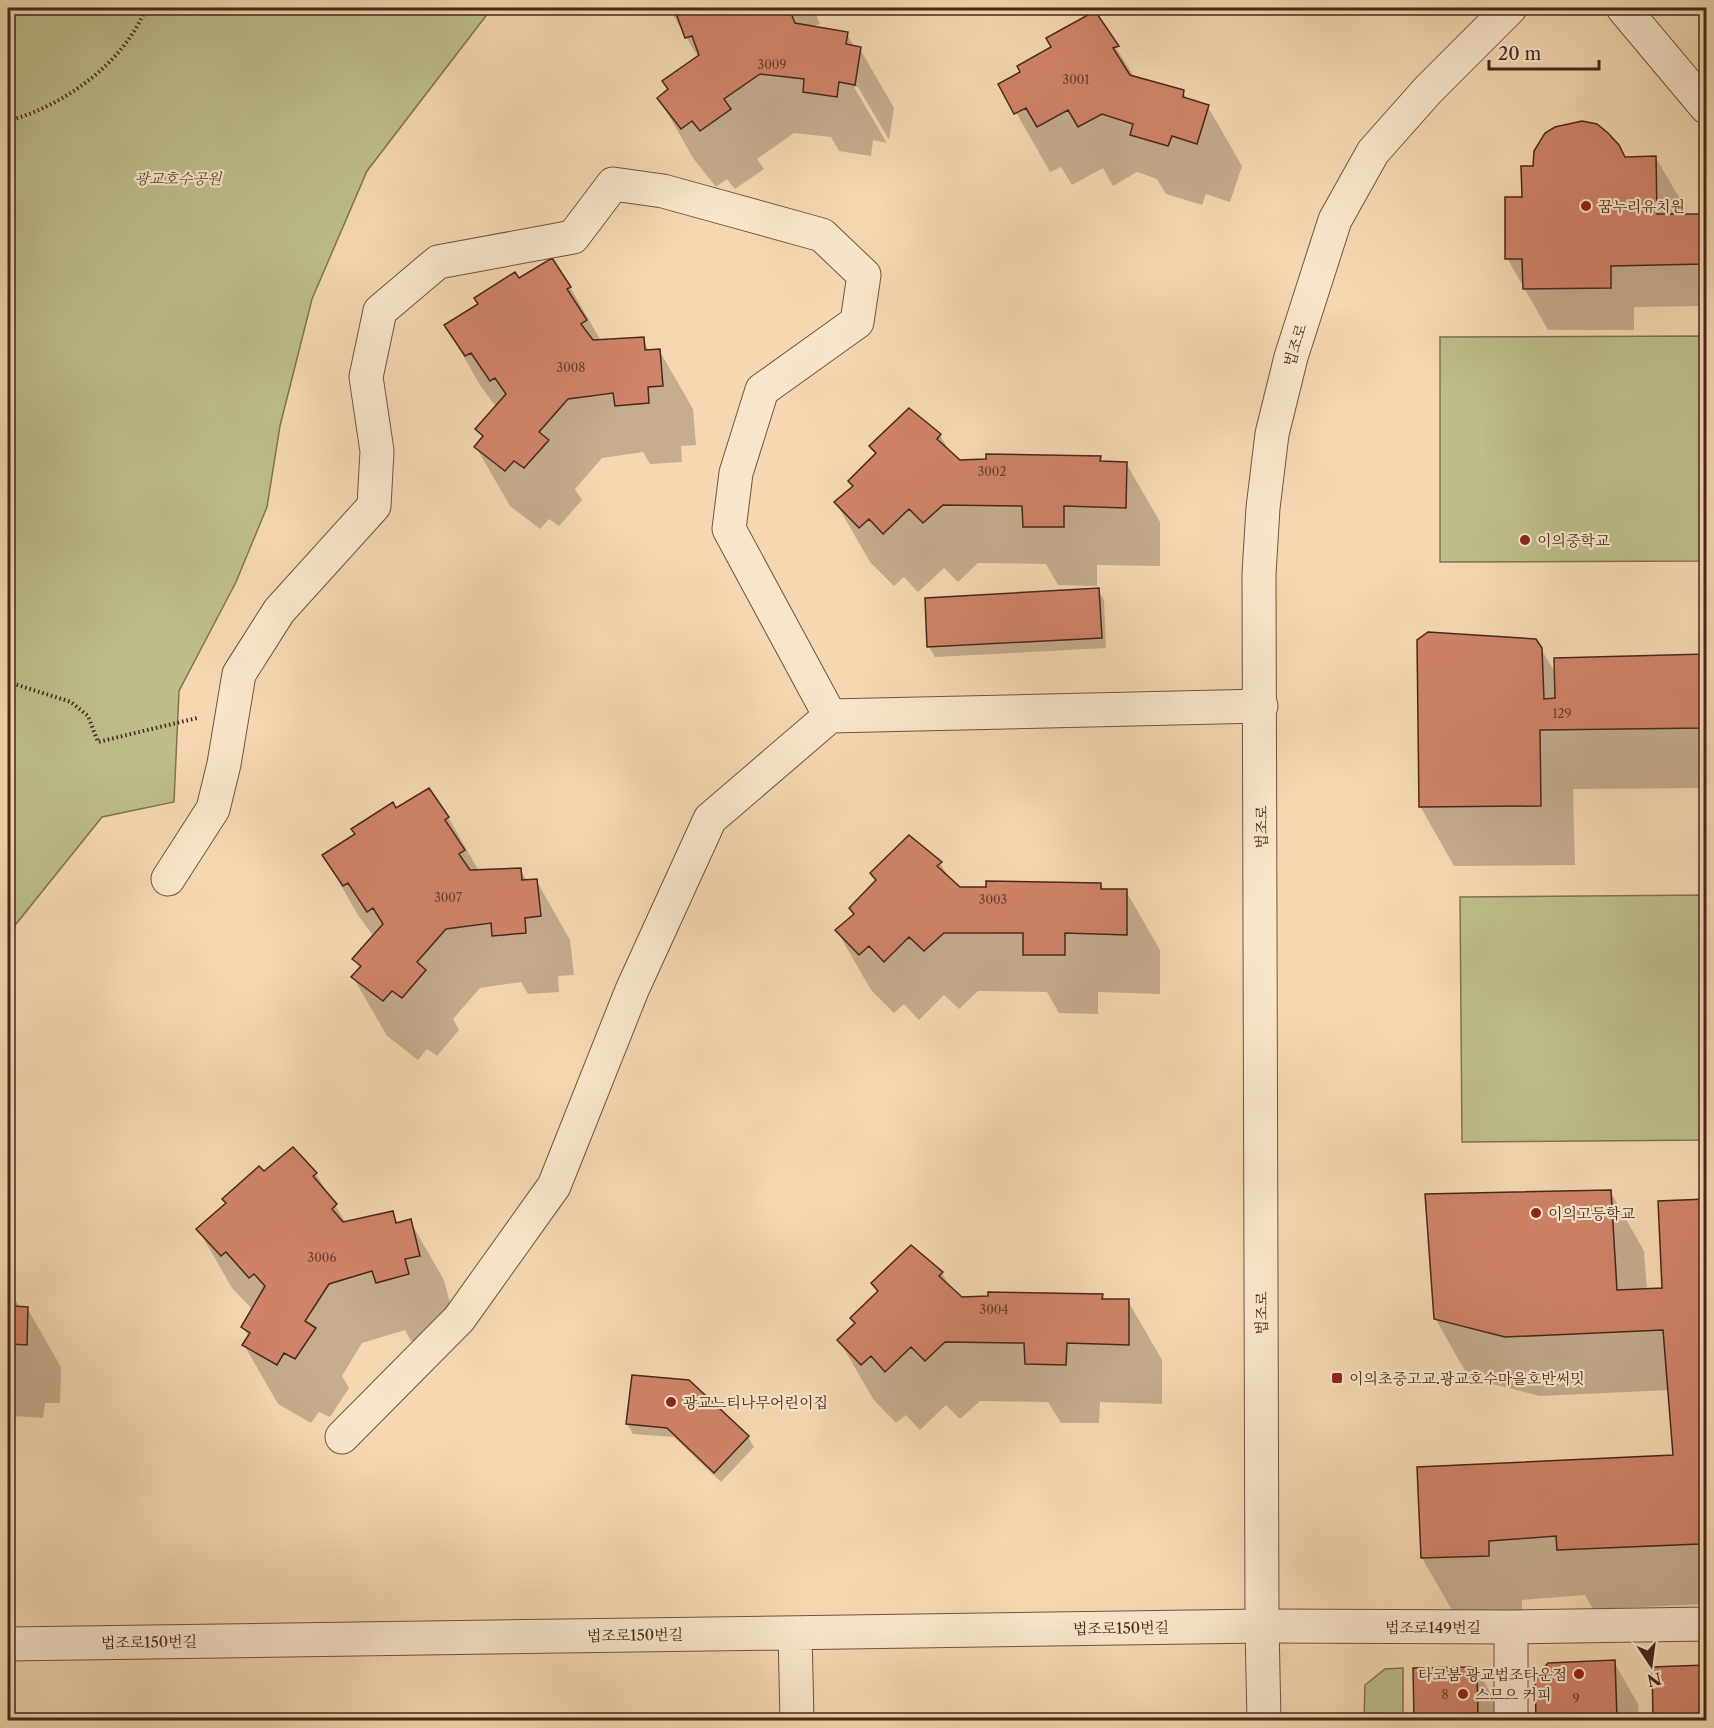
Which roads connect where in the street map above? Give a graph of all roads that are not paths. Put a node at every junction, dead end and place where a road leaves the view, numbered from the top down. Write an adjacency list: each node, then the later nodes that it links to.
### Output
1 (1510, 8): 4 (street, 법조로)
2 (1623, 8): 3 (street)
3 (1707, 107)
4 (1261, 706): 5 (street); 9 (street, 법조로)
5 (830, 716): 6 (street); 7 (street)
6 (168, 879)
7 (342, 1437)
8 (1707, 1624): 10 (street, 법조로149번길)
9 (1262, 1626): 10 (street, 법조로149번길); 11 (street, 법조로150번길); 14 (street, 법조로)
10 (1511, 1627): 15 (street)
11 (795, 1633): 12 (street, 법조로150번길); 13 (street)
12 (8, 1644)
13 (796, 1720)
14 (1264, 1720)
15 (1511, 1720)

